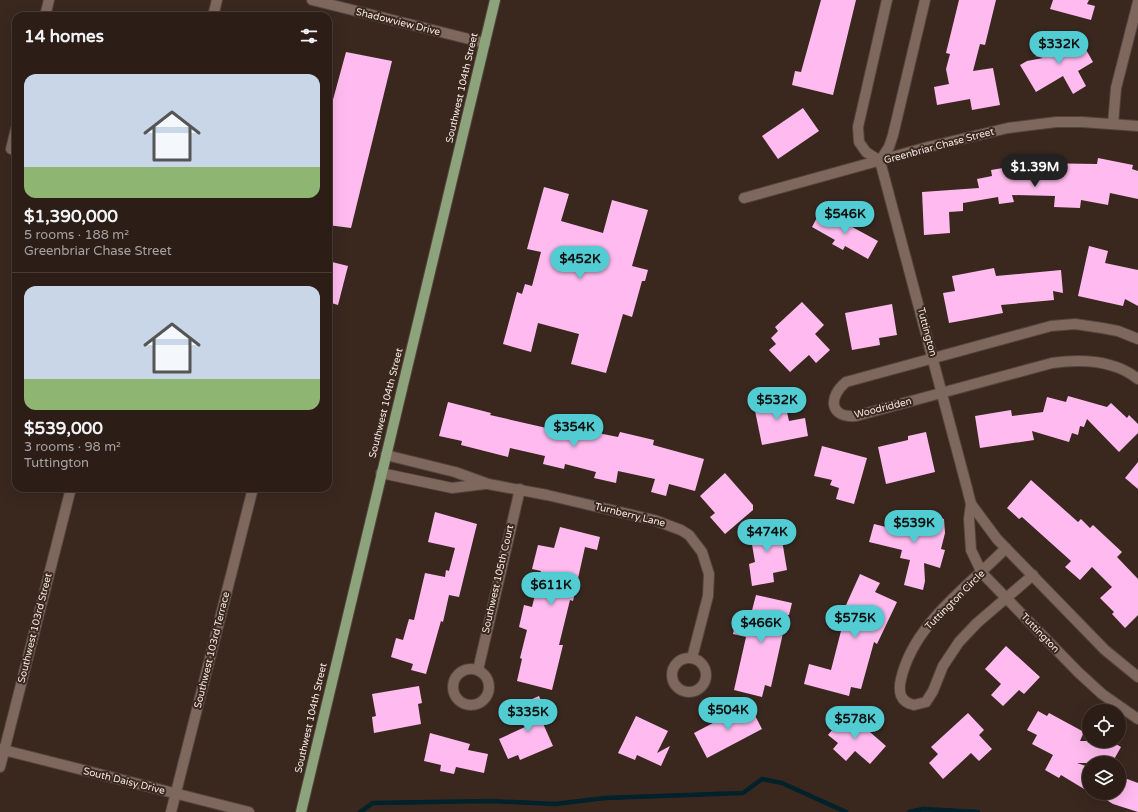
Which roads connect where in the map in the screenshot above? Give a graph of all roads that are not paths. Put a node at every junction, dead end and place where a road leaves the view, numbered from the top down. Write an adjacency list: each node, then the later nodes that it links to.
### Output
1 (49, 0): 8 (street)
2 (217, 0): 9 (street)
3 (312, 0): 10 (street, Shadowview Drive)
4 (495, 0): 10 (main road, Southwest 104th Street)
5 (887, 0): 13 (street)
6 (925, 0): 13 (street)
7 (1138, 2): 11 (street)
8 (46, 12)
9 (214, 12)
10 (485, 43): 19 (main road, Southwest 104th Street)
11 (1113, 124): 12 (street, Greenbriar Chase Street); 13 (street, Greenbriar Chase Street)
12 (1138, 126)
13 (880, 161): 14 (street, Greenbriar Chase Street); 16 (street, Tuttington)
14 (744, 198)
15 (1138, 339): 16 (street, Woodridden)
16 (933, 357): 18 (street, Tuttington); 18 (street, Woodridden)
17 (1138, 379): 18 (street, Woodridden)
18 (943, 393): 25 (street, Tuttington)
19 (386, 455): 20 (main road, Southwest 104th Street); 21 (street, Turnberry Lane)
20 (381, 473): 21 (street, Turnberry Lane); 39 (main road, Southwest 104th Street)
21 (488, 484): 22 (street, Turnberry Lane)
22 (520, 489): 30 (street, Turnberry Lane); 31 (street, Southwest 105th Court)
23 (70, 492): 34 (street, Southwest 103rd Street)
24 (252, 492): 36 (street, Southwest 103rd Terrace)
25 (971, 504): 26 (street, Tuttington); 27 (street, Tuttington)
26 (1006, 548): 27 (street, Tuttington Circle); 28 (street, Tuttington)
27 (982, 573): 29 (street, Tuttington); 29 (street, Tuttington Circle)
28 (1033, 575): 29 (street, Tuttington Circle); 32 (street, Tuttington)
29 (1006, 598): 33 (street, Tuttington)
30 (692, 658)
31 (478, 670)
32 (1138, 677)
33 (1138, 718)
34 (2, 749): 35 (street, Southwest 103rd Street); 36 (street, South Daisy Drive)
35 (0, 767)
36 (175, 794): 37 (street, Southwest 103rd Terrace); 38 (street, South Daisy Drive)
37 (171, 812)
38 (249, 812)
39 (301, 812)

